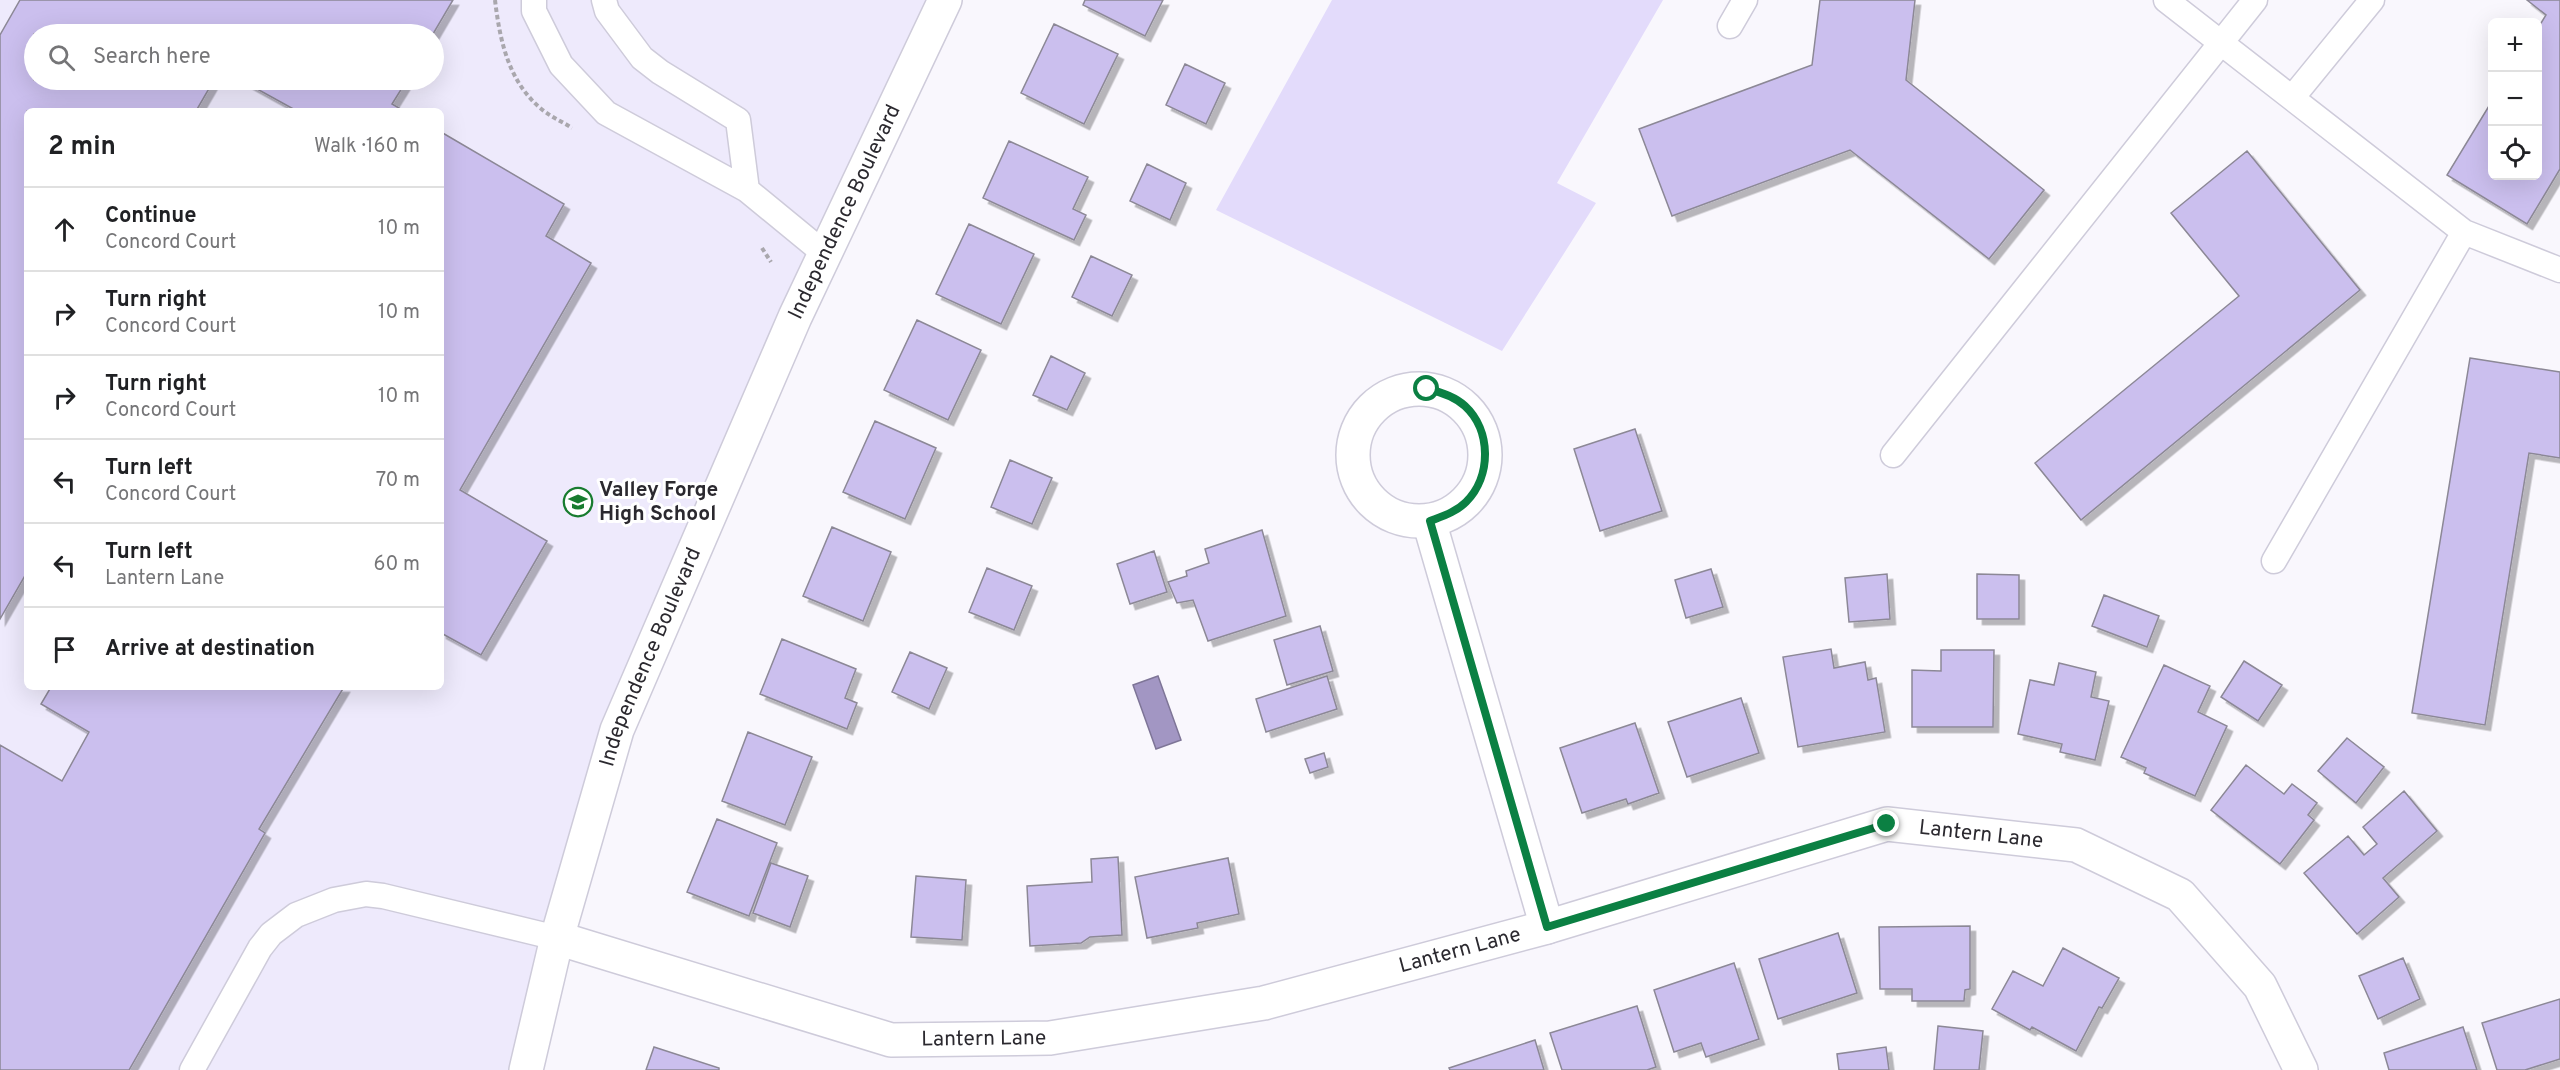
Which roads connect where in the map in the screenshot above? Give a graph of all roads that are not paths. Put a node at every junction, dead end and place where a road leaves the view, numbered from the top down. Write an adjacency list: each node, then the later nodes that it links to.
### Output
1 (534, 0): 11 (lane)
2 (604, 0): 11 (lane)
3 (945, 0): 13 (street, Independence Boulevard)
4 (1745, 0): 8 (lane)
5 (2166, 0): 9 (lane)
6 (2255, 0): 9 (lane)
7 (2372, 0): 10 (lane)
8 (1730, 26)
9 (2222, 43): 10 (lane); 15 (lane)
10 (2292, 98): 12 (lane)
11 (747, 190): 13 (lane)
12 (2464, 232): 14 (lane); 17 (lane)
13 (825, 254): 19 (street, Independence Boulevard)
14 (2560, 270)
15 (1893, 455)
16 (1430, 521): 16 (street); 18 (street)
17 (2274, 561)
18 (1547, 927): 19 (street, Lantern Lane); 22 (street, Lantern Lane)
19 (557, 938): 20 (lane); 21 (street, Independence Boulevard)
20 (192, 1070)
21 (526, 1070)
22 (2301, 1070)

